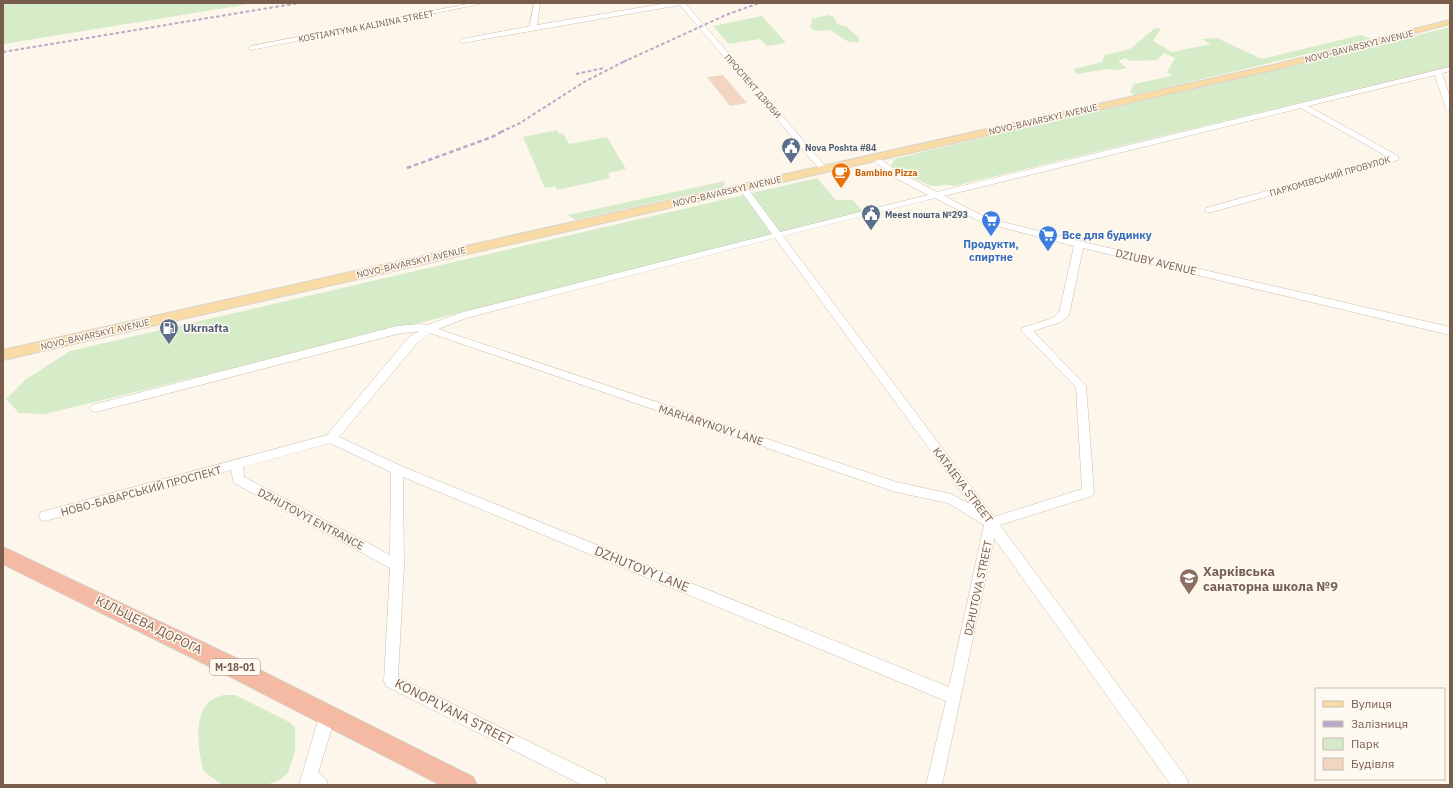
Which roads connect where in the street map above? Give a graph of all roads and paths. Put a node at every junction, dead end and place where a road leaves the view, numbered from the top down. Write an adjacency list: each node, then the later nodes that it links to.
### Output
1 (482, 3): 7 (street, KOSTIANTYNA KALININA STREET)
2 (537, 3): 5 (street)
3 (681, 3): 5 (street); 13 (street, ПРОСПЕКТ ДЗЮБИ)
4 (1450, 22): 12 (main road, NOVO-BAVARSKYI AVENUE)
5 (536, 27): 6 (street)
6 (462, 41)
7 (251, 48)
8 (1450, 69): 9 (street)
9 (1438, 72): 10 (street); 11 (street)
10 (1303, 106): 15 (street); 16 (street, ПАРХОМІВСЬКИЙ ПРОВУЛОК)
11 (1450, 109)
12 (876, 158): 13 (main road, NOVO-BAVARSKYI AVENUE); 15 (street, DZIUBY AVENUE)
13 (824, 169): 14 (main road, NOVO-BAVARSKYI AVENUE)
14 (742, 187): 17 (street, KATAIEVA STREET); 21 (main road, NOVO-BAVARSKYI AVENUE)
15 (935, 196): 17 (street); 18 (street, DZIUBY AVENUE)
16 (1209, 210)
17 (778, 235): 19 (street); 27 (street, KATAIEVA STREET)
18 (1079, 244): 20 (street, DZIUBY AVENUE); 27 (street)
19 (429, 329): 22 (street); 23 (street); 27 (street, MARHARYNOVY LANE)
20 (1450, 331)
21 (3, 355)
22 (96, 408)
23 (331, 438): 24 (street); 25 (street, DZHUTOVY LANE)
24 (237, 464): 26 (street, НОВО-БАВАРСЬКИЙ ПРОСПЕКТ); 29 (street, DZHUTOVYI ENTRANCE)
25 (397, 468): 29 (street, KONOPLYANA STREET); 30 (street, DZHUTOVY LANE)
26 (45, 516)
27 (991, 522): 30 (street, DZHUTOVA STREET); 36 (street, KATAIEVA STREET)
28 (3, 555): 31 (highway, КІЛЬЦЕВА ДОРОГА / М-18-01)
29 (397, 565): 34 (street, KONOPLYANA STREET)
30 (954, 697): 35 (street, DZHUTOVA STREET)
31 (328, 714): 32 (street); 33 (highway, КІЛЬЦЕВА ДОРОГА / М-18-01)
32 (312, 782)
33 (465, 785)
34 (598, 785)
35 (934, 785)
36 (1181, 785)

